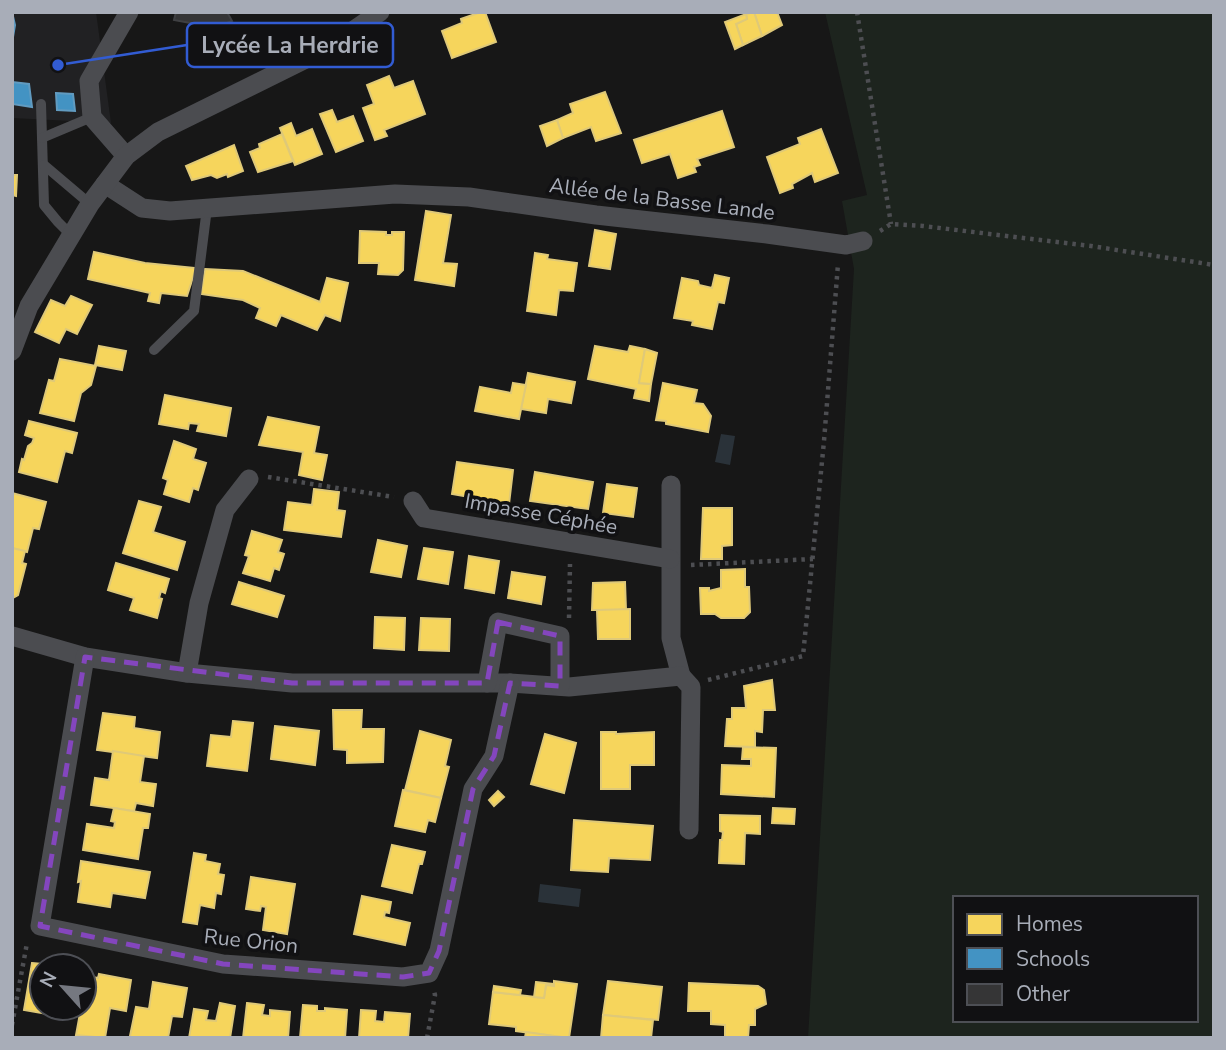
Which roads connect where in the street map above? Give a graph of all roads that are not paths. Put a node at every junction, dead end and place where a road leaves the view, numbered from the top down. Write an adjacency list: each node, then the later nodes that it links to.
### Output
1 (129, 12): 4 (street)
2 (380, 12): 6 (street)
3 (41, 104): 5 (lane)
4 (92, 117): 5 (lane); 6 (street)
5 (42, 138): 7 (lane)
6 (126, 156): 8 (street)
7 (44, 165): 9 (lane); 11 (lane)
8 (105, 184): 9 (street); 10 (street, Allée de la Basse Lande)
9 (90, 204): 11 (street)
10 (207, 208): 12 (street, Allée de la Basse Lande); 13 (lane)
11 (71, 235): 14 (street)
12 (863, 241)
13 (155, 350)
14 (12, 351)
15 (249, 478): 21 (street)
16 (671, 485): 18 (street)
17 (413, 501): 18 (street, Impasse Céphée)
18 (670, 559): 22 (street)
19 (12, 636): 20 (street)
20 (85, 657): 21 (street); 24 (street, Rue Orion)
21 (187, 673): 23 (street)
22 (686, 681): 25 (street); 26 (street)
23 (487, 683): 24 (street); 25 (street)
24 (510, 683): 25 (street)
25 (560, 686)
26 (689, 830)

